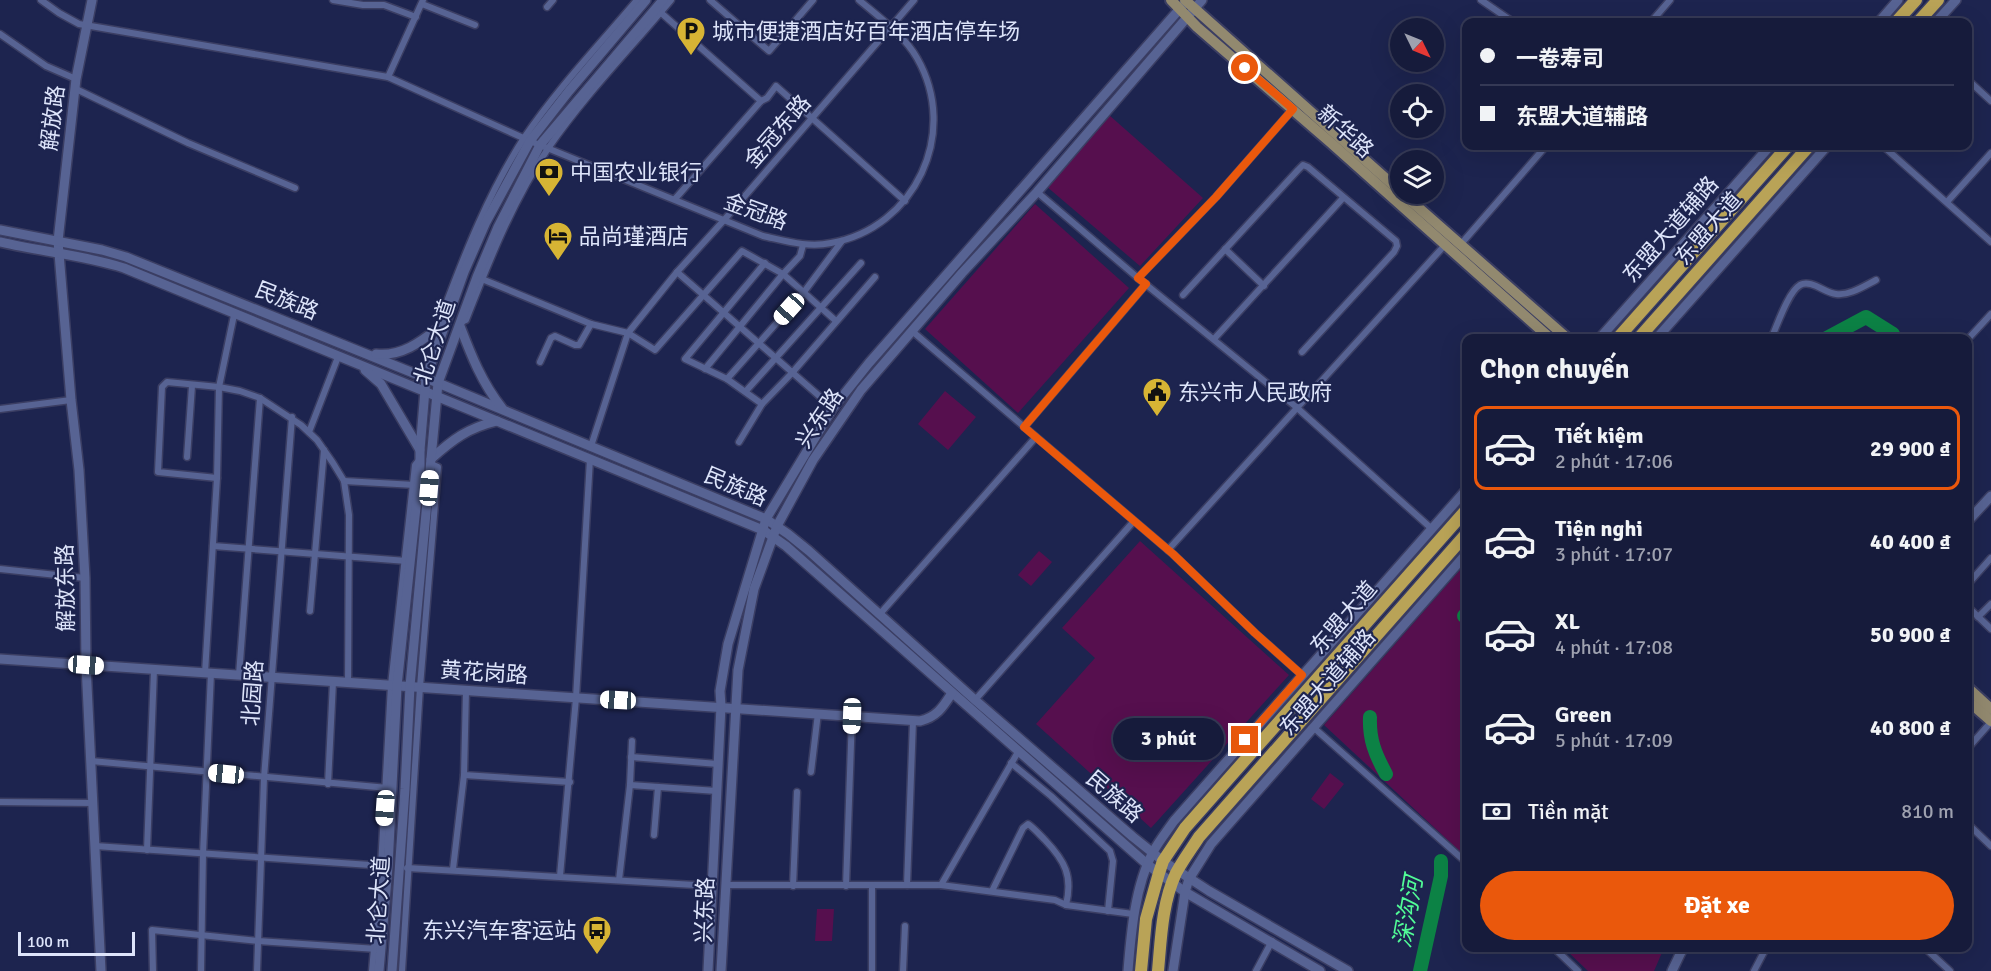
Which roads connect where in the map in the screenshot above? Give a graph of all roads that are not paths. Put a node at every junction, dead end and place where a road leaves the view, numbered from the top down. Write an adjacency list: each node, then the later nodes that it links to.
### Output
1 (41, 0): 32 (street, 金冠路)
2 (92, 0): 32 (main road, 解放路)
3 (333, 0): 25 (street)
4 (553, 0): 23 (street)
5 (637, 0): 43 (street)
6 (646, 0): 43 (main road, 北仑大道)
7 (663, 0): 24 (main road, 北仑大道)
8 (671, 0): 24 (street)
9 (710, 0): 10 (street)
10 (813, 0)
11 (859, 0): 34 (street, 金冠路)
12 (914, 0): 34 (street, 金冠东路)
13 (1171, 0): 22 (main road, 新华路)
14 (1202, 0): 22 (main road, 兴东路)
15 (1481, 0): 26 (street)
16 (1670, 0): 27 (street)
17 (1899, 0): 28 (main road)
18 (1916, 0): 29 (highway)
19 (1938, 0): 30 (highway)
20 (1956, 0): 31 (main road)
21 (422, 2): 25 (street); 33 (street)
22 (1187, 6): 41 (main road, 新华路); 51 (main road, 新华路); 53 (main road, 兴东路); 123 (main road, 兴东路)
23 (547, 7)
24 (658, 10): 39 (street); 43 (main road, 北仑大道)
25 (416, 17): 36 (street)
26 (1507, 18)
27 (1654, 18)
28 (1883, 18)
29 (1900, 18)
30 (1922, 18)
31 (1940, 18)
32 (87, 24): 36 (street, 金冠路); 37 (main road, 解放路)
33 (476, 25)
34 (890, 27): 42 (street, 金冠东路); 56 (street, 金冠路)
35 (0, 34): 37 (street)
36 (388, 77): 43 (street, 金冠路)
37 (76, 84): 52 (street); 62 (main road, 解放路)
38 (1972, 84): 40 (street)
39 (761, 101): 42 (street); 55 (street)
40 (1991, 101)
41 (1293, 109): 67 (main road, 新华路); 76 (street)
42 (812, 118): 56 (street); 59 (street, 金冠东路)
43 (536, 143): 55 (street, 金冠路); 75 (main road, 北仑大道); 87 (main road, 北仑大道)
44 (1543, 150): 65 (street)
45 (1766, 150): 96 (main road, 东盟大道辅路)
46 (1784, 150): 97 (highway, 东盟大道)
47 (1805, 150): 98 (highway, 东盟大道)
48 (1823, 150): 99 (main road)
49 (1888, 150): 57 (street)
50 (1991, 153): 57 (street)
51 (1390, 183)
52 (295, 188)
53 (1037, 192): 76 (street); 92 (main road, 兴东路)
54 (1343, 198): 68 (street); 79 (street); 104 (street)
55 (675, 199): 59 (street, 金冠路)
56 (905, 201): 63 (street, 金冠路)
57 (1947, 202): 61 (street)
58 (1415, 204): 65 (main road, 新华路)
59 (725, 219): 66 (street, 金冠路); 72 (street, 金冠东路)
60 (0, 230): 62 (main road, 民族路)
61 (1990, 239)
62 (58, 241): 69 (main road, 解放东路); 105 (main road, 民族路)
63 (842, 241): 66 (street, 金冠路); 80 (street)
64 (0, 242): 69 (main road, 民族路)
65 (1461, 244): 95 (main road, 新华路)
66 (803, 245): 73 (street)
67 (1444, 246): 94 (main road, 新华路); 124 (street)
68 (1225, 249): 79 (street); 82 (street)
69 (58, 253): 86 (main road, 民族路); 121 (main road, 解放东路)
70 (765, 262): 73 (street); 81 (street); 84 (street)
71 (861, 263): 83 (street)
72 (677, 272): 81 (street); 93 (street, 金冠东路)
73 (783, 274): 80 (street); 91 (street)
74 (875, 277): 88 (street)
75 (480, 278): 89 (main road, 北仑大道); 90 (street)
76 (1138, 278): 78 (street)
77 (1876, 280): 100 (street)
78 (1146, 284): 102 (street); 129 (street)
79 (1264, 286): 102 (street)
80 (804, 292): 83 (street); 103 (street)
81 (704, 295): 84 (street); 93 (street)
82 (1183, 295)
83 (821, 307): 88 (street); 107 (street)
84 (723, 313): 91 (street); 110 (street)
85 (1991, 314): 101 (street)
86 (234, 315): 106 (main road, 民族路); 116 (street)
87 (446, 320): 105 (main road); 112 (main road, 北仑大道)
88 (836, 321): 111 (street)
89 (460, 324): 114 (main road, 北仑大道); 126 (main road)
90 (591, 324): 93 (street); 108 (street)
91 (740, 327): 103 (street); 110 (street)
92 (912, 331): 129 (street); 148 (main road, 兴东路)
93 (628, 333): 133 (street, 金冠东路)
94 (1545, 334)
95 (1562, 334)
96 (1603, 334)
97 (1621, 334)
98 (1642, 334)
99 (1660, 334)
100 (1773, 334)
101 (1972, 335)
102 (1214, 339): 124 (street)
103 (759, 343): 107 (street); 113 (street)
104 (1302, 352)
105 (364, 353): 112 (main road, 民族路)
106 (338, 357): 109 (main road, 民族路); 130 (street)
107 (776, 359): 111 (street); 118 (street)
108 (540, 362)
109 (359, 364): 117 (main road, 民族路); 135 (main road)
110 (705, 369): 113 (street)
111 (792, 373): 122 (street); 123 (street)
112 (426, 378): 114 (main road, 民族路); 117 (main road, 北仑大道)
113 (727, 379): 118 (street)
114 (438, 383): 119 (main road, 北仑大道); 126 (main road, 民族路)
115 (192, 386): 116 (street); 136 (street); 139 (street)
116 (219, 387): 120 (street); 139 (street)
117 (424, 390): 119 (main road, 民族路); 135 (main road, 北仑大道)
118 (746, 391): 122 (street)
119 (436, 397): 128 (main road, 民族路); 138 (main road, 北仑大道)
120 (260, 398): 127 (street); 155 (street)
121 (70, 400): 125 (street); 165 (main road, 解放东路)
122 (762, 404): 132 (street)
123 (834, 408): 146 (main road, 兴东路)
124 (1298, 408): 149 (street); 156 (street)
125 (0, 409)
126 (503, 410): 133 (main road, 民族路)
127 (292, 417): 130 (street); 158 (street, 北园路)
128 (497, 421): 137 (main road, 民族路); 138 (main road)
129 (1024, 427): 131 (street)
130 (309, 432): 134 (street)
131 (1036, 437): 147 (street); 170 (street)
132 (738, 442)
133 (591, 446): 146 (main road, 民族路)
134 (324, 450): 140 (street); 159 (street)
135 (420, 454): 141 (main road, 北仑大道)
136 (187, 457)
137 (590, 459): 150 (main road, 民族路); 188 (street)
138 (431, 462): 183 (main road, 北仑大道); 184 (street)
139 (217, 478): 153 (street)
140 (344, 481): 141 (street); 160 (street)
141 (416, 485): 163 (main road, 北仑大道)
142 (1462, 495): 149 (main road, 东盟大道辅路)
143 (1991, 496): 145 (main road)
144 (1462, 515): 230 (highway, 东盟大道)
145 (1972, 517)
146 (766, 519): 148 (main road, 民族路); 150 (main road, 兴东路)
147 (1134, 521): 156 (street); 189 (street)
148 (777, 526): 151 (main road, 兴东路); 170 (main road, 民族路)
149 (1432, 529): 178 (main road, 东盟大道辅路)
150 (763, 530): 151 (main road, 民族路); 191 (main road, 兴东路)
151 (774, 536): 187 (main road, 民族路); 192 (main road, 兴东路)
152 (1462, 539): 154 (highway, 东盟大道)
153 (213, 546): 155 (street); 176 (street)
154 (1456, 546): 157 (street); 214 (highway, 东盟大道)
155 (249, 549): 158 (street); 177 (street)
156 (1168, 550): 178 (street)
157 (1462, 550)
158 (281, 552): 159 (street); 179 (street, 北园路)
159 (315, 554): 160 (street); 168 (street)
160 (350, 557): 163 (street); 181 (street)
161 (1991, 558): 166 (street)
162 (1462, 560): 198 (main road, 东盟大道辅路)
163 (408, 561): 182 (main road, 北仑大道)
164 (0, 570): 165 (street)
165 (85, 578): 174 (main road, 解放东路)
166 (1972, 579)
167 (1991, 604): 171 (street)
168 (310, 611)
169 (1972, 611): 171 (street)
170 (879, 615): 189 (main road, 民族路)
171 (1978, 617): 172 (street)
172 (1991, 629)
173 (0, 659): 174 (main road, 黄花岗路)
174 (86, 665): 175 (main road, 黄花岗路); 203 (main road, 解放东路)
175 (154, 670): 176 (main road, 黄花岗路); 206 (street)
176 (208, 673): 177 (main road, 黄花岗路); 207 (street)
177 (239, 675): 179 (main road, 黄花岗路)
178 (1302, 675): 230 (main road, 东盟大道辅路)
179 (271, 677): 180 (main road, 黄花岗路); 210 (street, 北园路)
180 (333, 681): 181 (main road, 黄花岗路); 212 (street)
181 (348, 682): 182 (main road, 黄花岗路)
182 (394, 686): 183 (main road, 黄花岗路); 216 (main road, 北仑大道)
183 (410, 686): 184 (main road, 黄花岗路); 233 (main road, 北仑大道)
184 (420, 687): 185 (main road, 黄花岗路); 233 (street)
185 (466, 691): 188 (main road, 黄花岗路); 209 (street)
186 (1972, 692): 193 (main road)
187 (952, 693): 196 (main road, 黄花岗路); 201 (main road, 民族路)
188 (576, 698): 191 (main road, 黄花岗路); 211 (street)
189 (975, 700): 230 (main road, 民族路)
190 (1972, 704): 197 (main road)
191 (721, 706): 192 (main road, 黄花岗路); 205 (main road, 兴东路)
192 (735, 707): 194 (main road, 黄花岗路); 239 (main road, 兴东路)
193 (1991, 709)
194 (818, 713): 195 (main road, 黄花岗路); 208 (street)
195 (852, 716): 196 (main road, 黄花岗路); 244 (street)
196 (913, 721): 240 (street)
197 (1991, 721): 200 (street)
198 (1313, 727): 219 (main road, 东盟大道辅路); 229 (street)
199 (632, 741): 202 (street)
200 (1972, 743)
201 (1018, 752): 204 (street); 231 (main road, 民族路)
202 (631, 757): 205 (street); 213 (street)
203 (91, 761): 206 (street); 221 (main road, 解放东路)
204 (1011, 763): 241 (street); 249 (street)
205 (718, 764): 217 (main road, 兴东路)
206 (150, 767): 207 (street); 226 (street)
207 (206, 772): 210 (street); 227 (street)
208 (812, 772)
209 (464, 775): 211 (street); 234 (street)
210 (264, 778): 212 (street); 228 (street, 北园路)
211 (570, 782): 235 (street)
212 (328, 784): 216 (street)
213 (630, 785): 215 (street); 238 (street)
214 (1244, 786): 219 (street); 236 (highway, 东盟大道)
215 (658, 787): 217 (street); 223 (street)
216 (389, 788): 232 (main road, 北仑大道)
217 (717, 791): 242 (main road, 兴东路)
218 (797, 792): 243 (street)
219 (1254, 795): 237 (main road, 东盟大道辅路)
220 (0, 802): 221 (street)
221 (93, 803): 224 (main road, 解放东路)
222 (1972, 829): 225 (street)
223 (654, 835)
224 (95, 846): 226 (street); 260 (main road, 解放东路)
225 (1991, 846)
226 (147, 850): 227 (street)
227 (203, 854): 228 (street); 252 (street)
228 (260, 857): 232 (street); 253 (street, 北园路)
229 (1462, 859)
230 (1158, 862): 231 (main road, 民族路); 236 (main road, 民族路); 273 (highway, 东盟大道)
231 (1148, 865): 250 (main road)
232 (385, 866): 255 (main road, 北仑大道)
233 (405, 868): 234 (street); 266 (main road, 北仑大道); 267 (street)
234 (453, 869): 235 (street)
235 (560, 876): 238 (street)
236 (1175, 877): 237 (main road, 民族路); 247 (main road, 民族路); 274 (highway, 东盟大道)
237 (1189, 879): 247 (main road, 东盟大道辅路); 278 (main road, 民族路)
238 (619, 880): 242 (street)
239 (725, 885): 243 (street); 269 (main road, 兴东路)
240 (907, 885): 241 (street); 245 (street)
241 (941, 885): 246 (street)
242 (712, 886): 268 (main road, 兴东路)
243 (793, 886): 244 (street)
244 (846, 886): 245 (street)
245 (872, 886): 270 (street)
246 (992, 891): 248 (street); 248 (street)
247 (1185, 891): 254 (main road, 民族路); 275 (main road, 东盟大道辅路)
248 (1066, 905): 249 (street)
249 (1108, 911): 250 (street)
250 (1133, 914): 272 (main road)
251 (905, 926): 271 (street)
252 (202, 935): 253 (street); 261 (street); 262 (street)
253 (258, 941): 255 (street); 263 (street, 北园路)
254 (1272, 941): 276 (street); 277 (main road, 民族路)
255 (377, 949): 264 (street); 265 (main road, 北仑大道)
256 (1558, 952): 279 (street)
257 (1681, 952): 280 (main road)
258 (1764, 952): 281 (street)
259 (1929, 952): 282 (street)
260 (101, 971)
261 (153, 971)
262 (201, 971)
263 (257, 971)
264 (372, 971)
265 (379, 971)
266 (393, 971)
267 (402, 971)
268 (708, 971)
269 (721, 971)
270 (872, 971)
271 (903, 971)
272 (1128, 971)
273 (1141, 971)
274 (1158, 971)
275 (1173, 971)
276 (1256, 971)
277 (1320, 971)
278 (1348, 971)
279 (1578, 971)
280 (1672, 971)
281 (1754, 971)
282 (1950, 971)

